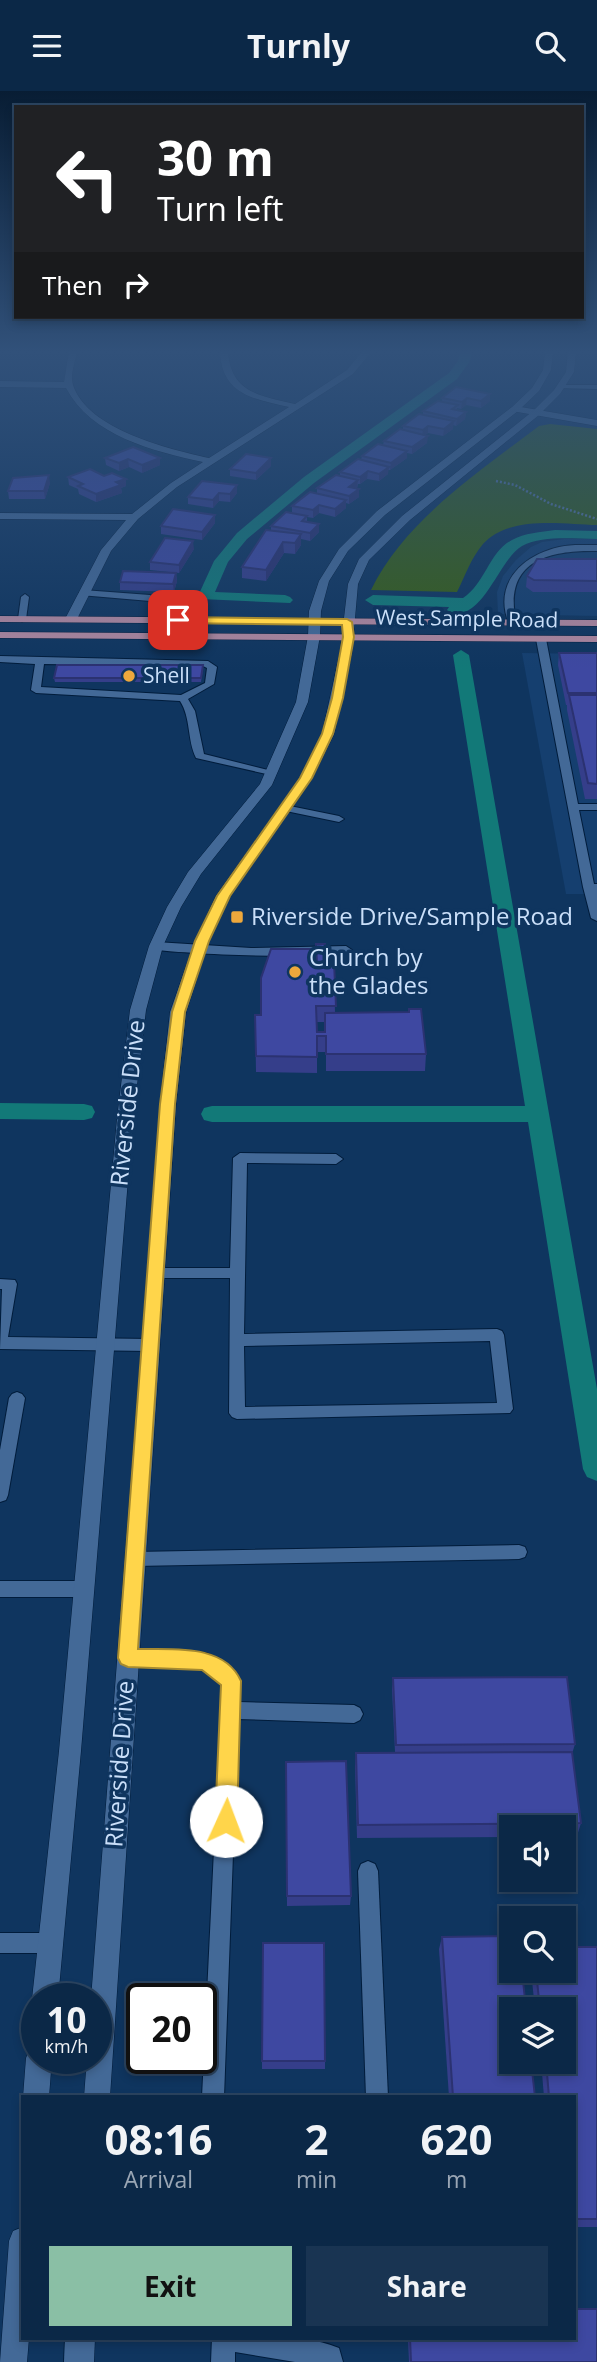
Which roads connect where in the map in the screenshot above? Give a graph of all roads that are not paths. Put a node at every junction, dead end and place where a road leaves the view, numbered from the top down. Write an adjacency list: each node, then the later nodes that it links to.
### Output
1 (197, 458): 5 (street)
2 (215, 458): 5 (street)
3 (453, 458): 17 (street, Riverside Drive)
4 (481, 458): 18 (street, Riverside Drive)
5 (210, 461): 7 (street)
6 (0, 516): 7 (street)
7 (134, 517): 11 (street)
8 (597, 548): 9 (lane)
9 (531, 561): 10 (lane); 19 (lane)
10 (557, 561)
11 (83, 593): 13 (lane); 16 (street)
12 (25, 597): 15 (lane)
13 (150, 598)
14 (0, 619): 15 (main road, West Sample Road)
15 (22, 619): 16 (main road, West Sample Road)
16 (71, 619): 17 (main road, West Sample Road)
17 (313, 622): 18 (main road, West Sample Road); 22 (street, Riverside Drive)
18 (347, 622): 19 (main road, West Sample Road); 23 (street, Riverside Drive)
19 (512, 622): 20 (main road, West Sample Road)
20 (597, 623)
21 (0, 635): 22 (main road, West Sample Road)
22 (314, 636): 23 (main road, West Sample Road); 31 (street, Riverside Drive)
23 (349, 637): 24 (main road, West Sample Road); 34 (street, Riverside Drive)
24 (541, 639): 25 (main road, West Sample Road); 27 (lane)
25 (597, 639)
26 (0, 659): 29 (lane)
27 (545, 660): 28 (lane); 32 (lane)
28 (558, 660)
29 (40, 661): 30 (lane); 30 (lane)
30 (183, 698): 31 (lane)
31 (271, 772): 38 (street, Riverside Drive)
32 (574, 807): 33 (lane); 36 (lane)
33 (597, 807)
34 (285, 808): 35 (lane); 40 (street, Riverside Drive)
35 (340, 819)
36 (593, 887): 37 (lane)
37 (596, 914)
38 (156, 946): 40 (lane); 47 (street, Riverside Drive)
39 (346, 950): 40 (lane)
40 (199, 951): 42 (street, Riverside Drive)
41 (336, 1159): 43 (lane)
42 (155, 1273): 43 (lane); 48 (street, Riverside Drive)
43 (237, 1273): 45 (lane)
44 (0, 1284): 46 (lane)
45 (237, 1340): 45 (lane)
46 (0, 1343): 47 (lane)
47 (105, 1345): 48 (lane); 54 (street, Riverside Drive)
48 (150, 1345): 52 (street, Riverside Drive)
49 (18, 1398): 50 (lane)
50 (0, 1495)
51 (519, 1552): 52 (lane)
52 (135, 1559): 55 (street, Riverside Drive)
53 (0, 1589): 54 (lane)
54 (84, 1589): 60 (street, Riverside Drive)
55 (128, 1658): 56 (lane); 64 (street, Riverside Drive)
56 (230, 1710): 57 (lane); 65 (lane)
57 (354, 1714)
58 (368, 1871): 66 (lane)
59 (0, 1943): 60 (lane)
60 (50, 1943): 61 (street, Riverside Drive)
61 (46, 1983)
62 (38, 2074): 63 (street)
63 (36, 2095)
64 (97, 2095)
65 (213, 2095)
66 (377, 2095)
67 (21, 2263): 71 (street)
68 (80, 2340): 72 (street)
69 (225, 2340): 73 (lane)
70 (237, 2340): 74 (lane)
71 (12, 2362)
72 (79, 2362)
73 (223, 2362)
74 (331, 2362)

